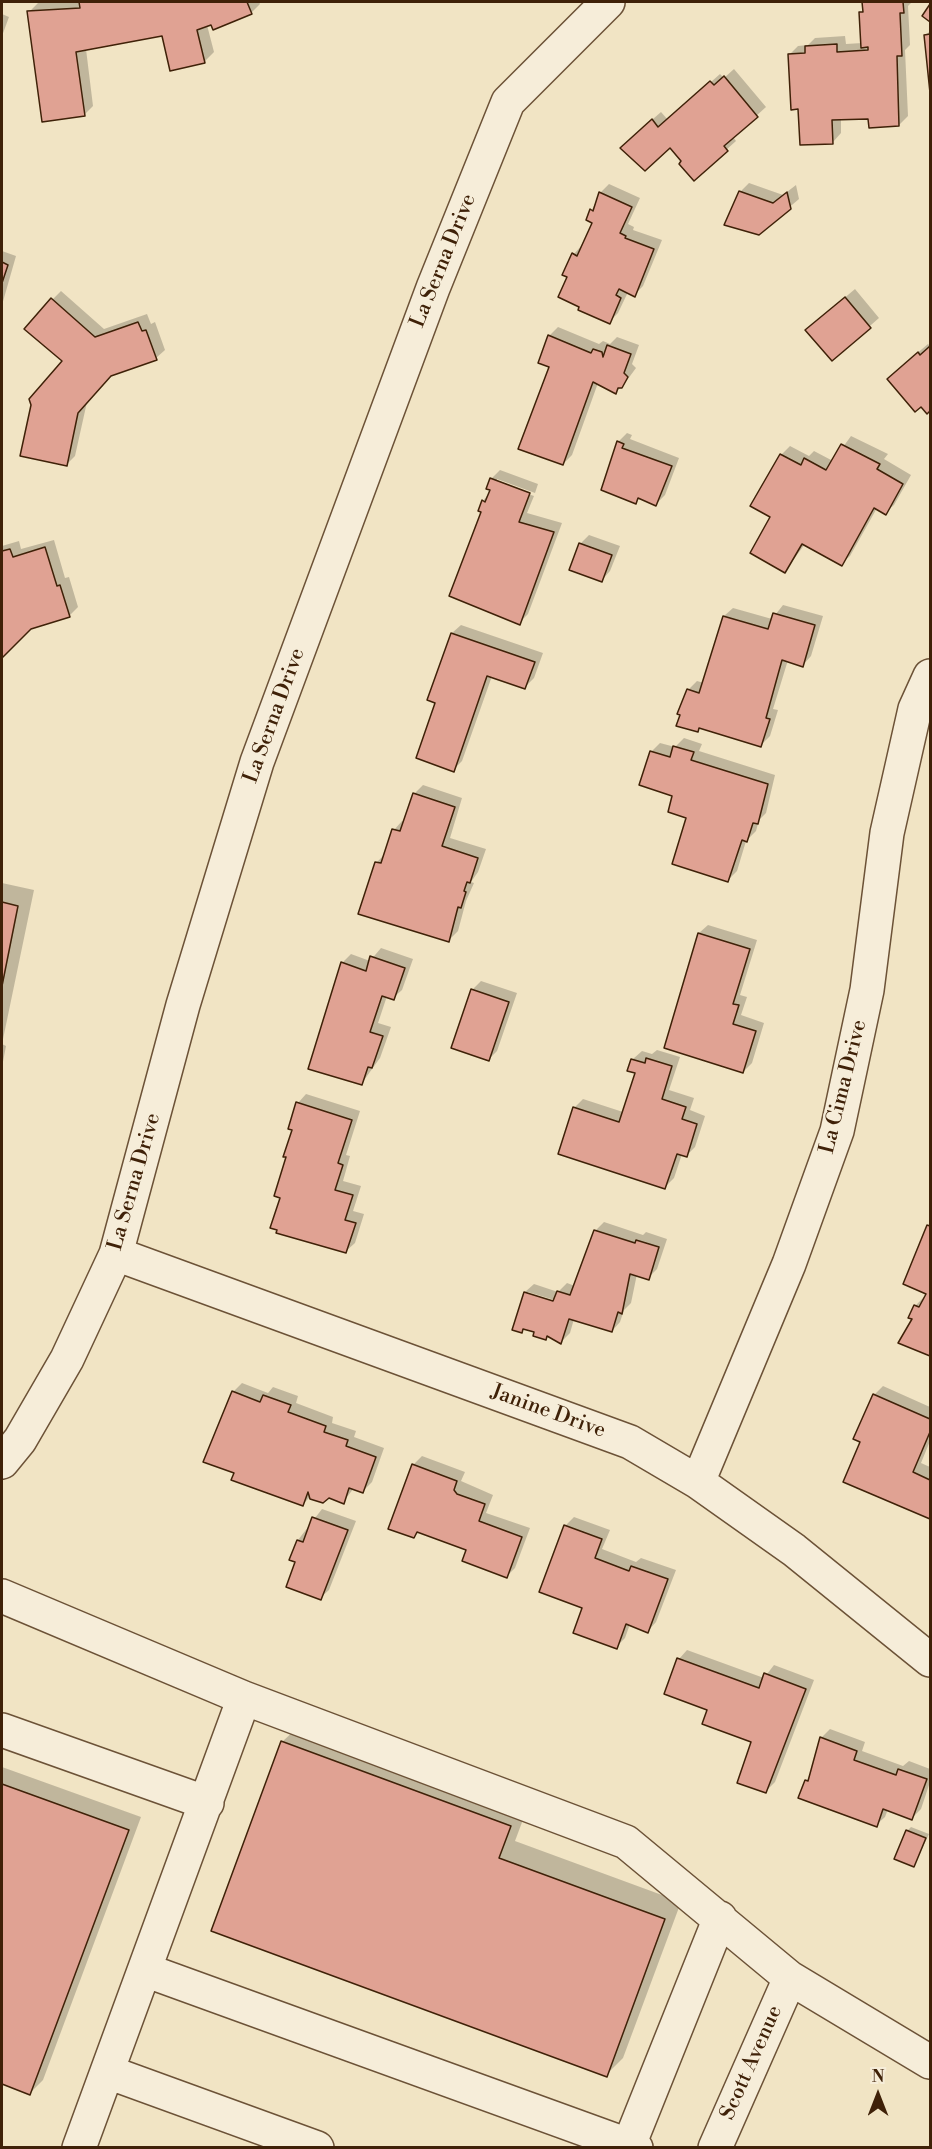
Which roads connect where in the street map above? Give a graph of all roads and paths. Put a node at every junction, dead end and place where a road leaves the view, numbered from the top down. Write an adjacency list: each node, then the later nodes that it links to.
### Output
1 (608, 2): 3 (street, La Serna Drive)
2 (930, 676): 5 (street, La Cima Drive)
3 (116, 1254): 4 (street, La Serna Drive); 5 (street, Janine Drive)
4 (2, 1462)
5 (698, 1482): 7 (street, Janine Drive)
6 (7, 1606): 8 (street)
7 (930, 1660)
8 (244, 1698): 10 (street); 11 (street)
9 (2, 1730): 10 (street)
10 (207, 1803): 12 (street)
11 (720, 1918): 13 (street); 16 (street)
12 (146, 1970): 15 (street); 16 (street)
13 (790, 1978): 14 (street); 19 (street, Scott Avenue)
14 (930, 2062)
15 (108, 2072): 17 (street); 18 (street)
16 (633, 2146)
17 (79, 2148)
18 (317, 2148)
19 (715, 2148)

